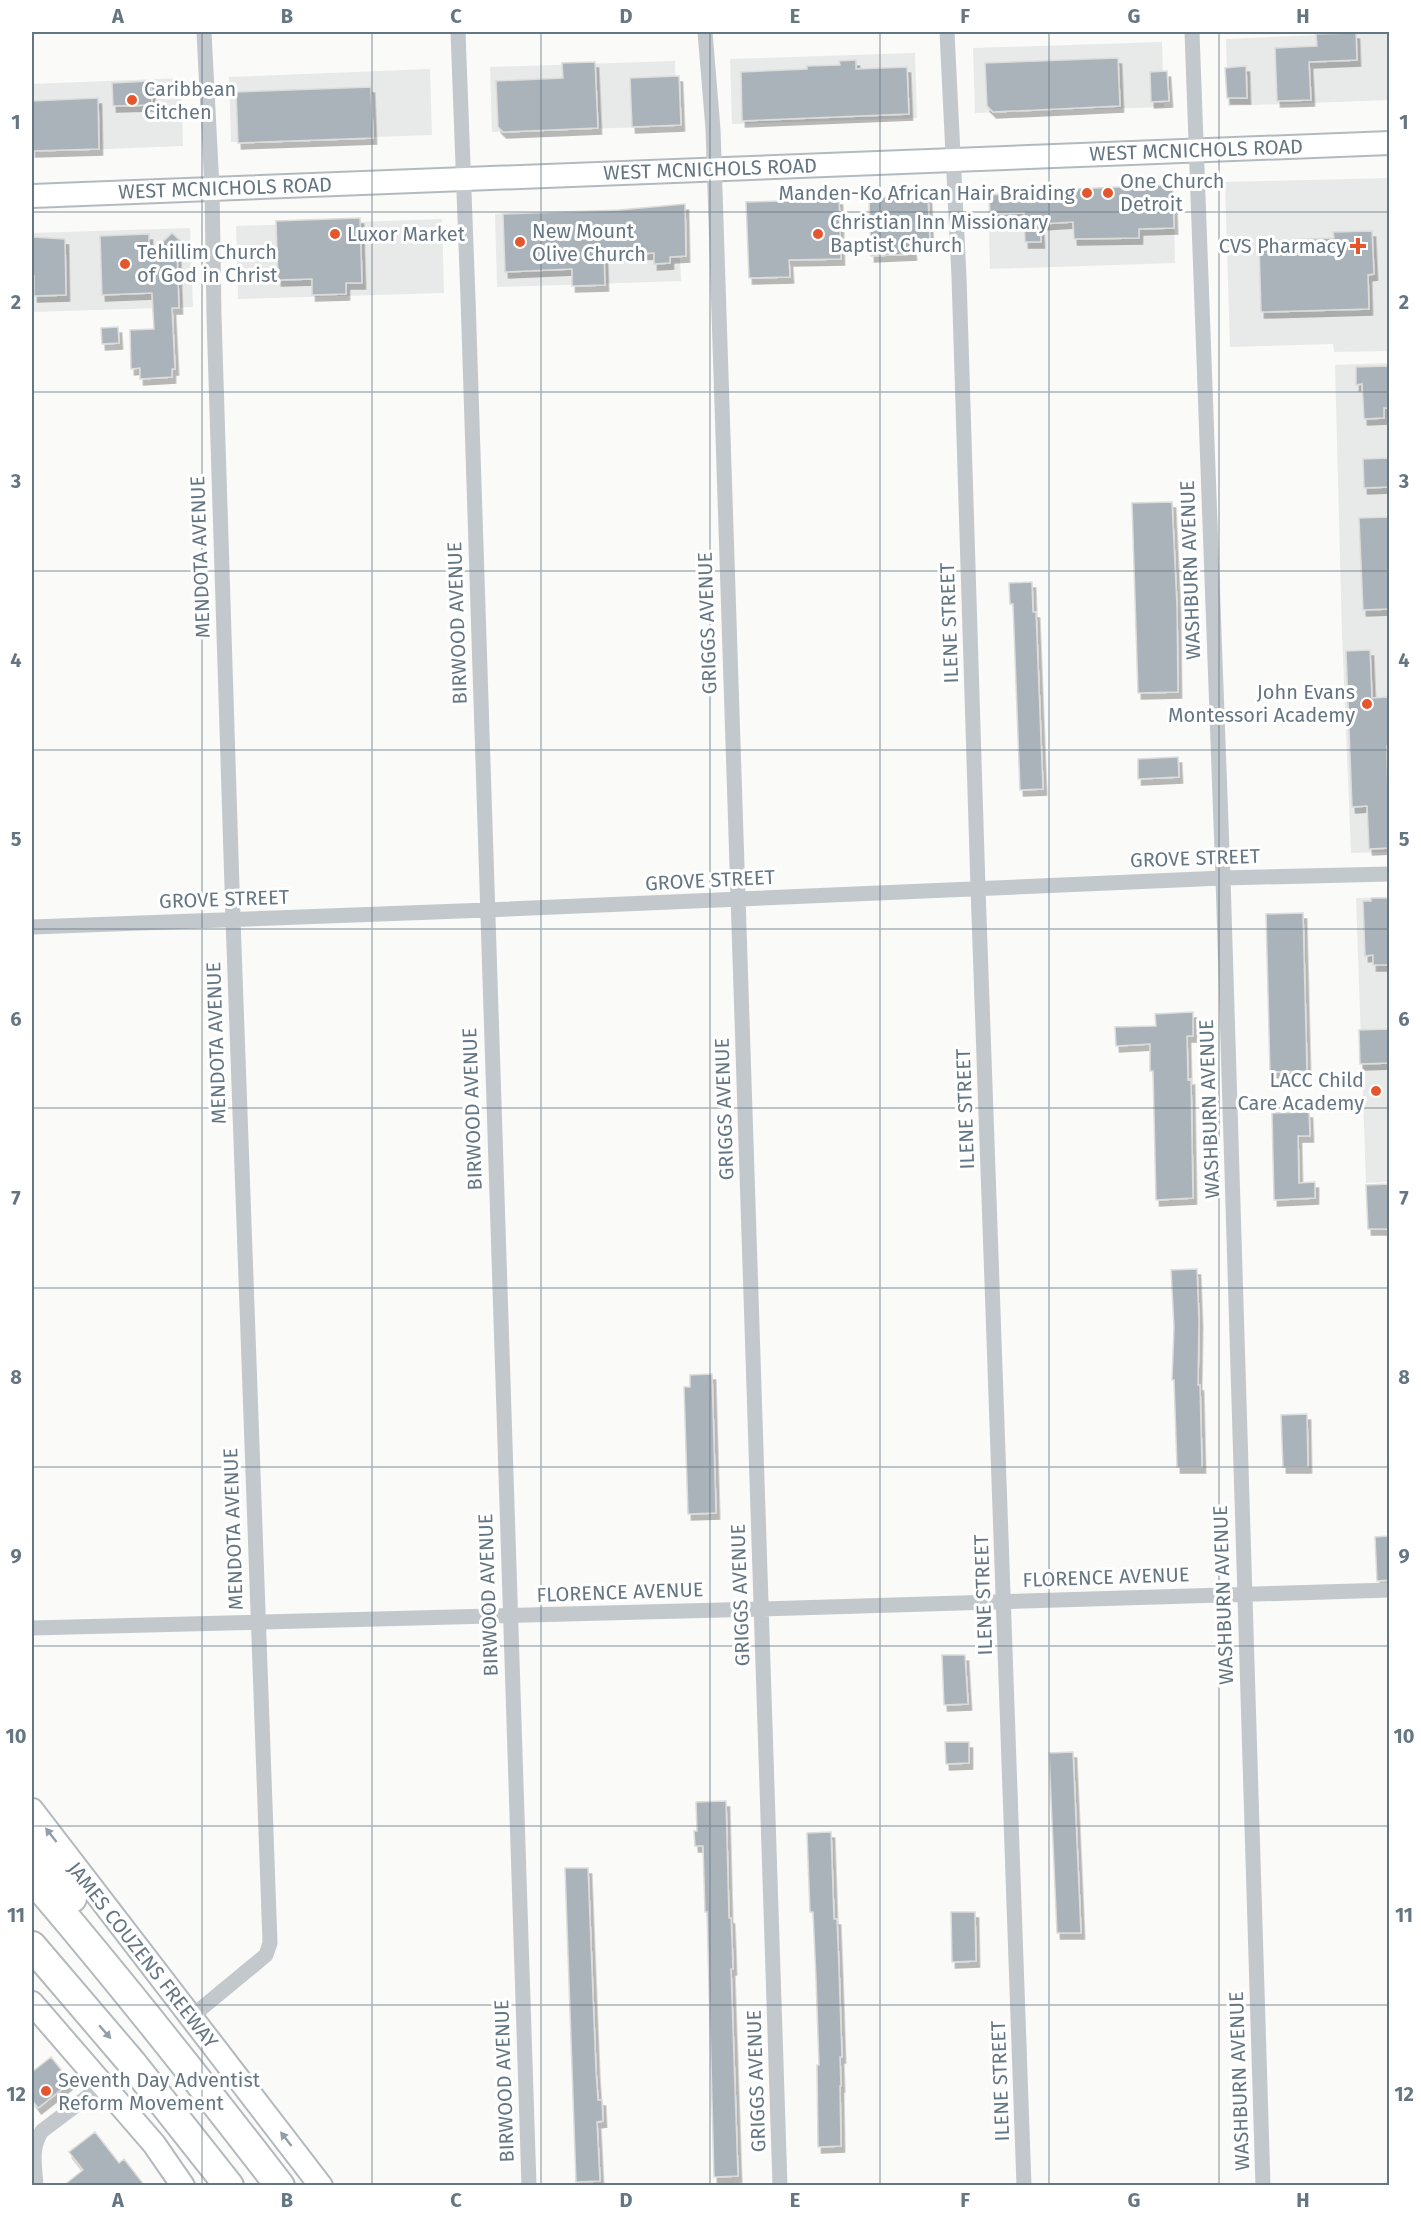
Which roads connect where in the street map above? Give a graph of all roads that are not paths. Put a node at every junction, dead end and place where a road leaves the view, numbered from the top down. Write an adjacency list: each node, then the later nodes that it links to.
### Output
1 (204, 32): 11 (street, MENDOTA AVENUE)
2 (458, 32): 10 (street, BIRWOOD AVENUE)
3 (705, 32): 9 (street, GRIGGS AVENUE)
4 (947, 32): 8 (street, ILENE STREET)
5 (1192, 32): 7 (street, WASHBURN AVENUE)
6 (1389, 143): 7 (main road, WEST MCNICHOLS ROAD)
7 (1196, 151): 8 (main road, WEST MCNICHOLS ROAD); 14 (street, WASHBURN AVENUE)
8 (954, 159): 9 (main road, WEST MCNICHOLS ROAD); 15 (street, ILENE STREET)
9 (713, 169): 10 (main road, WEST MCNICHOLS ROAD); 16 (street, GRIGGS AVENUE)
10 (464, 179): 11 (main road, WEST MCNICHOLS ROAD); 17 (street, BIRWOOD AVENUE)
11 (212, 188): 12 (main road, WEST MCNICHOLS ROAD); 18 (street, MENDOTA AVENUE)
12 (32, 196)
13 (1389, 874): 14 (street, GROVE STREET)
14 (1223, 878): 15 (street, GROVE STREET); 21 (street, WASHBURN AVENUE)
15 (978, 888): 16 (street, GROVE STREET); 22 (street, ILENE STREET)
16 (738, 900): 17 (street, GROVE STREET); 23 (street, GRIGGS AVENUE)
17 (487, 910): 18 (street, GROVE STREET); 24 (street, BIRWOOD AVENUE)
18 (233, 919): 19 (street, GROVE STREET); 25 (street, MENDOTA AVENUE)
19 (32, 927)
20 (1389, 1590): 21 (street, FLORENCE AVENUE)
21 (1244, 1595): 22 (street, FLORENCE AVENUE); 43 (street, WASHBURN AVENUE)
22 (1004, 1601): 23 (street, FLORENCE AVENUE); 42 (street, ILENE STREET)
23 (761, 1609): 24 (street, FLORENCE AVENUE); 41 (street, GRIGGS AVENUE)
24 (510, 1616): 25 (street, FLORENCE AVENUE); 40 (street, BIRWOOD AVENUE)
25 (257, 1622): 26 (street, FLORENCE AVENUE); 33 (street, MENDOTA AVENUE)
26 (32, 1628)
27 (32, 1810): 33 (main road, JAMES COUZENS FREEWAY, one-way to 27)
28 (32, 1845): 31 (highway)
29 (32, 1878): 31 (highway)
30 (32, 1946): 37 (highway, one-way to 37)
31 (100, 1957): 38 (highway)
32 (32, 2003): 34 (main road)
33 (191, 2017): 39 (main road, JAMES COUZENS FREEWAY, one-way to 33)
34 (103, 2085): 35 (street); 36 (main road)
35 (36, 2186)
36 (183, 2186)
37 (229, 2186)
38 (280, 2186)
39 (321, 2186)
40 (529, 2186)
41 (780, 2186)
42 (1024, 2186)
43 (1263, 2186)

